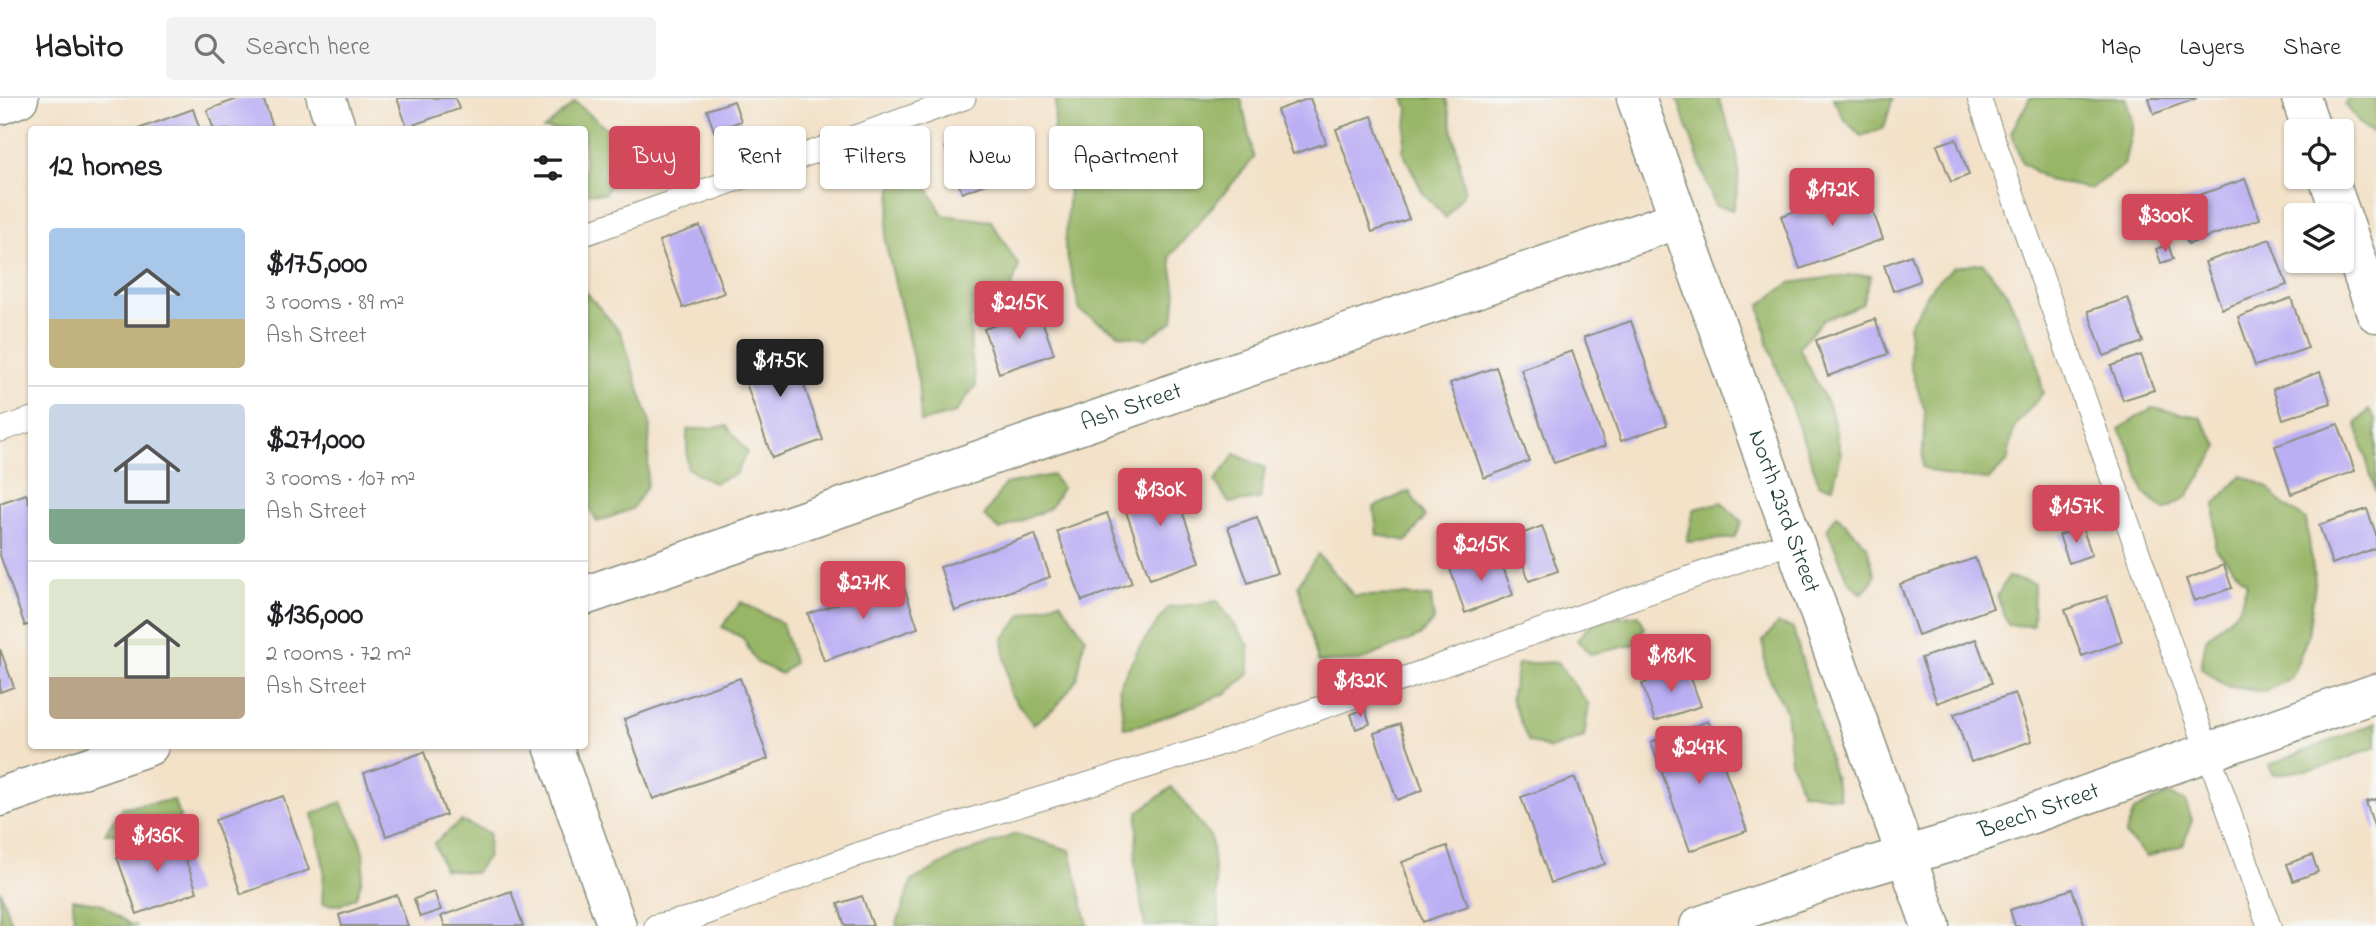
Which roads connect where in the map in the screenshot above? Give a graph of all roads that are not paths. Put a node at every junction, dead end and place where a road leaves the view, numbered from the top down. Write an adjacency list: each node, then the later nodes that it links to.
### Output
1 (326, 98): 7 (street)
2 (964, 98): 10 (lane)
3 (1636, 98): 9 (street, North 23rd Street)
4 (1979, 98): 19 (lane)
5 (2301, 98): 6 (street)
6 (2308, 119)
7 (336, 126)
8 (2332, 189): 11 (street)
9 (1679, 219): 14 (street, North 23rd Street); 15 (street, Ash Street)
10 (588, 233)
11 (2376, 313)
12 (28, 420): 13 (lane)
13 (0, 430)
14 (1794, 541): 21 (street, North 23rd Street); 23 (lane)
15 (588, 595)
16 (2376, 693): 19 (street, Beech Street)
17 (140, 749): 20 (street)
18 (554, 749): 22 (street)
19 (2206, 752): 21 (street, Beech Street); 26 (lane)
20 (0, 797)
21 (1906, 856): 24 (street, Beech Street); 25 (street, North 23rd Street)
22 (617, 926)
23 (656, 926)
24 (1699, 926)
25 (1931, 926)
26 (2269, 926)

